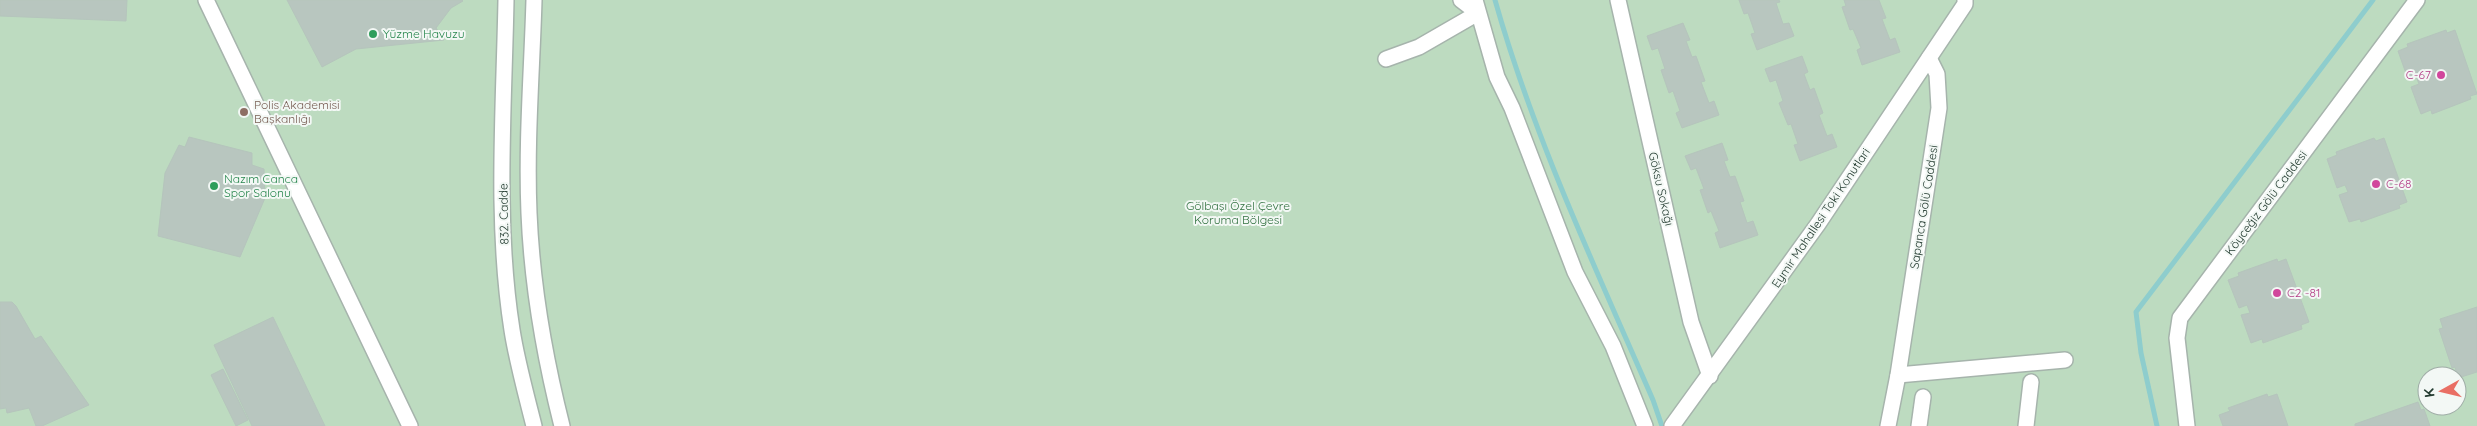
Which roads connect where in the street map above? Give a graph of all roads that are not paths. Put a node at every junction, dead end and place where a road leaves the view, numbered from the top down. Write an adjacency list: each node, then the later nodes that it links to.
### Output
1 (206, 0): 16 (street)
2 (506, 0): 17 (street, 832. Cadde)
3 (534, 0): 18 (street, 832. Cadde)
4 (1461, 0): 8 (street)
5 (1618, 0): 13 (street, Göksu Sokağı)
6 (1965, 0): 9 (street)
7 (2417, 0): 24 (street, Köyceğiz Gölü Caddesi)
8 (1477, 7): 10 (street); 19 (street)
9 (1929, 58): 12 (street, Sapanca Gölü Caddesi); 13 (street, Eymir Mahallesi Toki Konutlari)
10 (1386, 59)
11 (2065, 360): 12 (street)
12 (1898, 375): 21 (street, Sapanca Gölü Caddesi)
13 (1710, 376): 20 (street, Eymir Mahallesi Toki Konutlari)
14 (2031, 382): 23 (street)
15 (1923, 397): 22 (street)
16 (410, 426)
17 (534, 426)
18 (562, 426)
19 (1644, 426)
20 (1672, 426)
21 (1888, 426)
22 (1919, 426)
23 (2026, 426)
24 (2188, 426)

